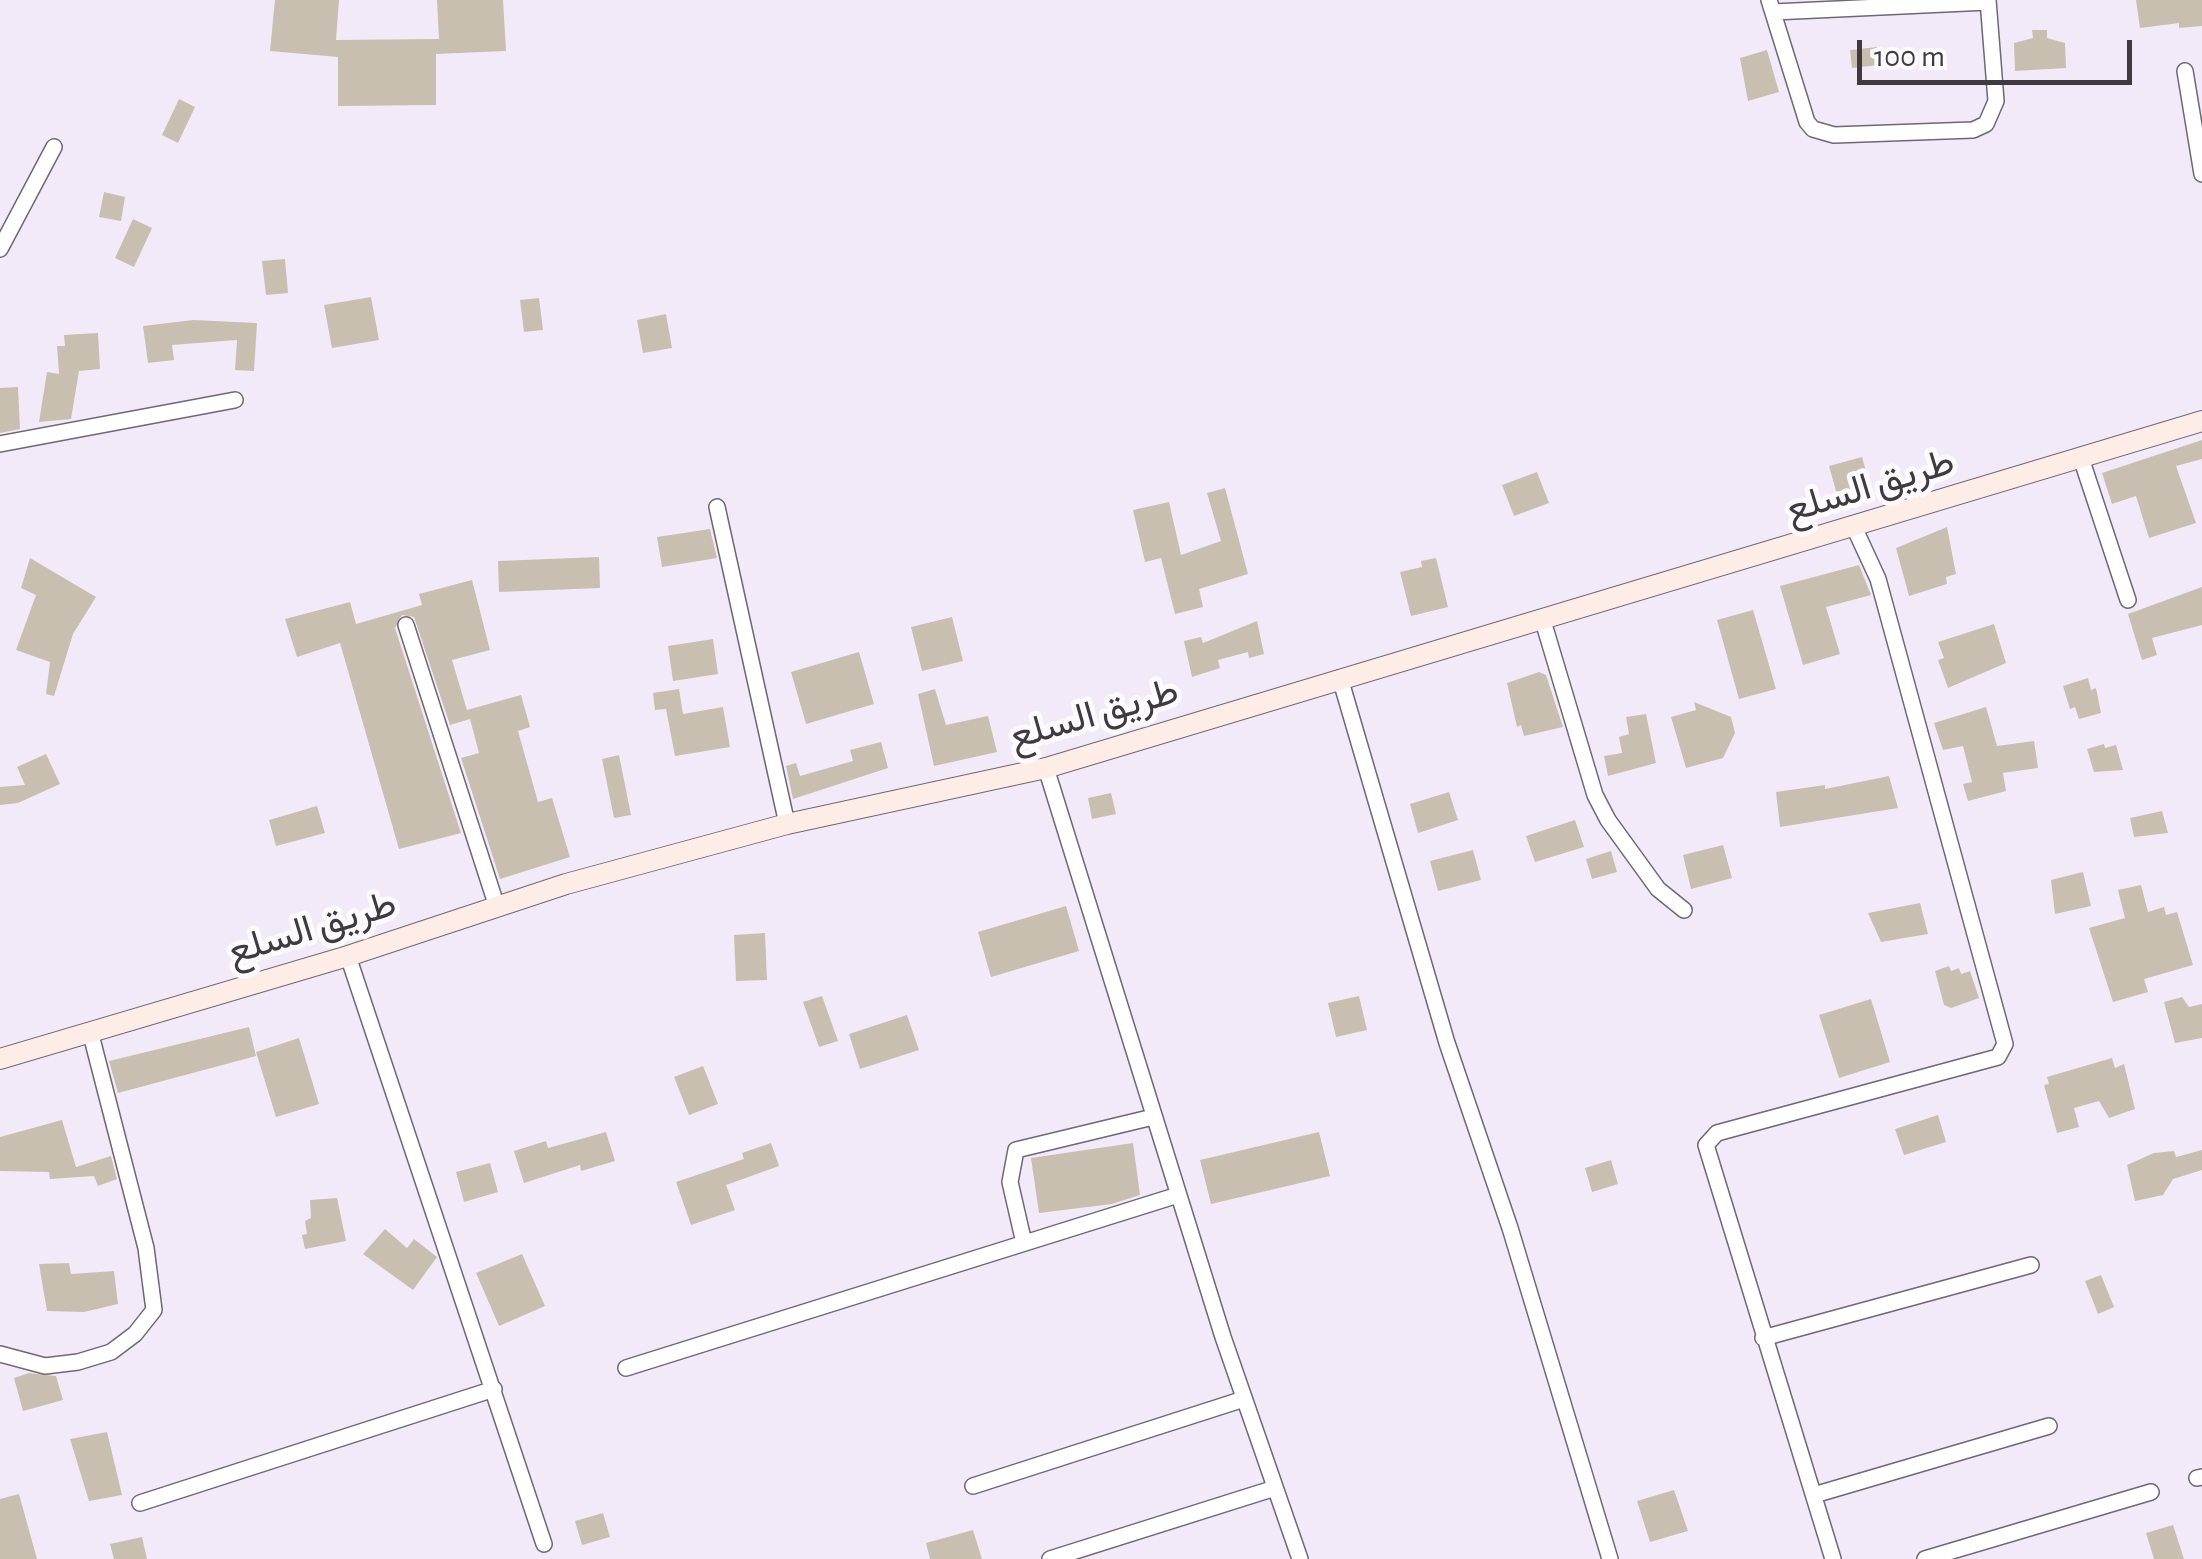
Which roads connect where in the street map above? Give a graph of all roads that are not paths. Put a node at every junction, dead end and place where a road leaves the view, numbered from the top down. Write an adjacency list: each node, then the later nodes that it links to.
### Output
1 (1988, 1): 2 (street); 2 (street)
2 (1771, 6)
3 (2185, 71): 5 (street)
4 (54, 147): 6 (street)
5 (2202, 174)
6 (0, 249)
7 (235, 400): 9 (street)
8 (2202, 421): 10 (street, طريق السلع)
9 (0, 444)
10 (2081, 458): 12 (street, طريق السلع); 13 (street)
11 (717, 506): 18 (street)
12 (1854, 527): 14 (street, طريق السلع); 28 (street)
13 (2128, 600)
14 (1543, 621): 16 (street, طريق السلع); 20 (street)
15 (406, 625): 19 (street)
16 (1340, 678): 17 (street, طريق السلع); 42 (street)
17 (1046, 768): 18 (street, طريق السلع); 24 (street)
18 (787, 824): 19 (street, طريق السلع)
19 (496, 907): 21 (street, طريق السلع)
20 (1684, 910)
21 (348, 956): 22 (street, طريق السلع); 31 (street)
22 (90, 1031): 23 (street, طريق السلع); 29 (street)
23 (0, 1059)
24 (1153, 1117): 25 (street); 26 (street)
25 (1178, 1195): 26 (street); 32 (street)
26 (1024, 1243): 30 (street)
27 (2031, 1265): 28 (street)
28 (1763, 1338): 37 (street)
29 (0, 1354)
30 (626, 1368)
31 (494, 1389): 38 (street); 39 (street)
32 (1244, 1399): 34 (street); 35 (street)
33 (2049, 1426): 37 (street)
34 (973, 1486)
35 (1275, 1488): 40 (street); 41 (street)
36 (2151, 1492): 44 (street)
37 (1814, 1495): 43 (street)
38 (140, 1502)
39 (544, 1544)
40 (1050, 1559)
41 (1300, 1559)
42 (1610, 1559)
43 (1833, 1559)
44 (1925, 1559)

